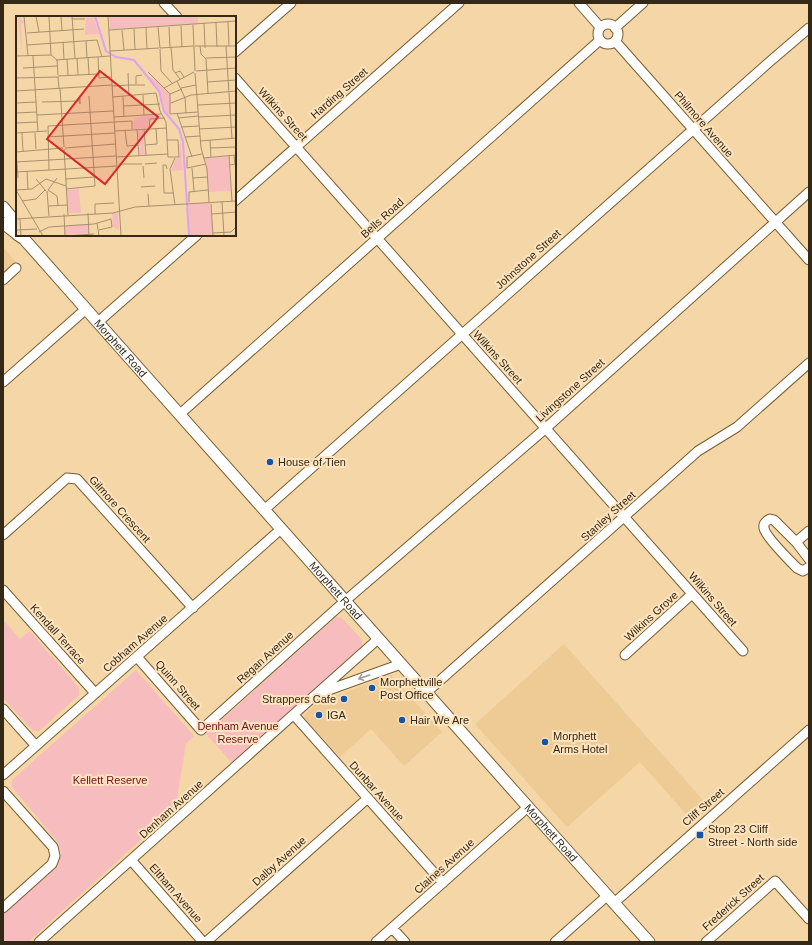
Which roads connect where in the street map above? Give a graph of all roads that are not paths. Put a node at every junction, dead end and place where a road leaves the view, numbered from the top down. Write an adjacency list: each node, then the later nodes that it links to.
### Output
1 (164, 3): 6 (street)
2 (291, 3): 12 (street)
3 (460, 3): 15 (street, Harding Street)
4 (579, 3): 7 (street)
5 (643, 3): 8 (street)
6 (176, 16)
7 (600, 27): 8 (street); 10 (street)
8 (616, 28): 11 (street)
9 (809, 28): 14 (street, Johnstone Street)
10 (600, 40): 11 (street); 25 (street, Bells Road)
11 (615, 41): 14 (street, Philmore Avenue)
12 (236, 51)
13 (236, 79): 15 (street, Wilkins Street)
14 (693, 130): 19 (street, Philmore Avenue); 31 (street, Johnstone Street)
15 (296, 147): 17 (street, Harding Street); 25 (street, Wilkins Street)
16 (809, 192): 19 (street, Livingstone Street)
17 (236, 200)
18 (3, 207): 21 (main road)
19 (775, 222): 26 (street, Philmore Avenue); 35 (street, Livingstone Street)
20 (3, 223): 22 (main road, Morphett Road)
21 (16, 223)
22 (16, 232)
23 (22, 236): 29 (main road, Morphett Road)
24 (196, 236): 30 (street)
25 (377, 239): 31 (street, Wilkins Street); 34 (street, Bells Road)
26 (809, 260)
27 (16, 268): 28 (street)
28 (3, 280)
29 (86, 308): 30 (main road, Morphett Road); 33 (street)
30 (98, 322): 34 (main road, Morphett Road)
31 (462, 334): 35 (street, Wilkins Street); 36 (street, Johnstone Street)
32 (809, 363): 37 (street, Stanley Street)
33 (3, 382)
34 (180, 414): 36 (main road, Morphett Road)
35 (546, 428): 37 (street, Wilkins Street); 46 (street, Livingstone Street)
36 (264, 510): 38 (main road, Morphett Road)
37 (624, 517): 45 (street, Wilkins Street); 53 (street, Stanley Street)
38 (281, 529): 46 (main road, Morphett Road); 47 (street, Cobham Avenue)
39 (809, 531): 41 (street)
40 (3, 535): 47 (street, Gilmore Crescent)
41 (796, 542): 42 (street); 43 (street)
42 (809, 559)
43 (809, 567)
44 (3, 590): 54 (street, Kendall Terrace)
45 (692, 594): 49 (street, Wilkins Street); 50 (street, Wilkins Grove)
46 (345, 601): 48 (main road, Morphett Road); 58 (street, Regan Avenue)
47 (193, 608): 51 (street, Cobham Avenue)
48 (378, 639): 52 (main road, Morphett Road); 55 (street, Denham Avenue)
49 (743, 651)
50 (625, 655)
51 (137, 657): 54 (street, Cobham Avenue); 58 (street, Quinn Street)
52 (401, 664): 53 (main road, Morphett Road); 55 (street, Denham Avenue, one-way to 55)
53 (426, 692): 64 (main road, Morphett Road)
54 (95, 693): 60 (street, Cobham Avenue)
55 (318, 693): 57 (street, Denham Avenue)
56 (3, 709): 60 (street)
57 (294, 715): 63 (street, Dunbar Avenue); 65 (street, Denham Avenue)
58 (201, 730)
59 (809, 730): 67 (street, Cliff Street)
60 (36, 746): 61 (street, Cobham Avenue)
61 (3, 775)
62 (3, 791): 68 (street)
63 (368, 798): 66 (street, Dunbar Avenue); 73 (street, Dalby Avenue)
64 (528, 807): 66 (street, Claines Avenue); 67 (main road, Morphett Road)
65 (131, 860): 71 (street, Denham Avenue); 72 (street, Eltham Avenue)
66 (443, 883): 70 (street, Claines Avenue)
67 (611, 899): 76 (street, Cliff Street); 77 (main road, Morphett Road)
68 (3, 908)
69 (808, 917): 78 (street, Frederick Street)
70 (392, 928): 74 (street, Claines Avenue); 75 (street)
71 (39, 942)
72 (203, 942)
73 (206, 942)
74 (376, 942)
75 (405, 942)
76 (555, 942)
77 (649, 942)
78 (706, 942)

